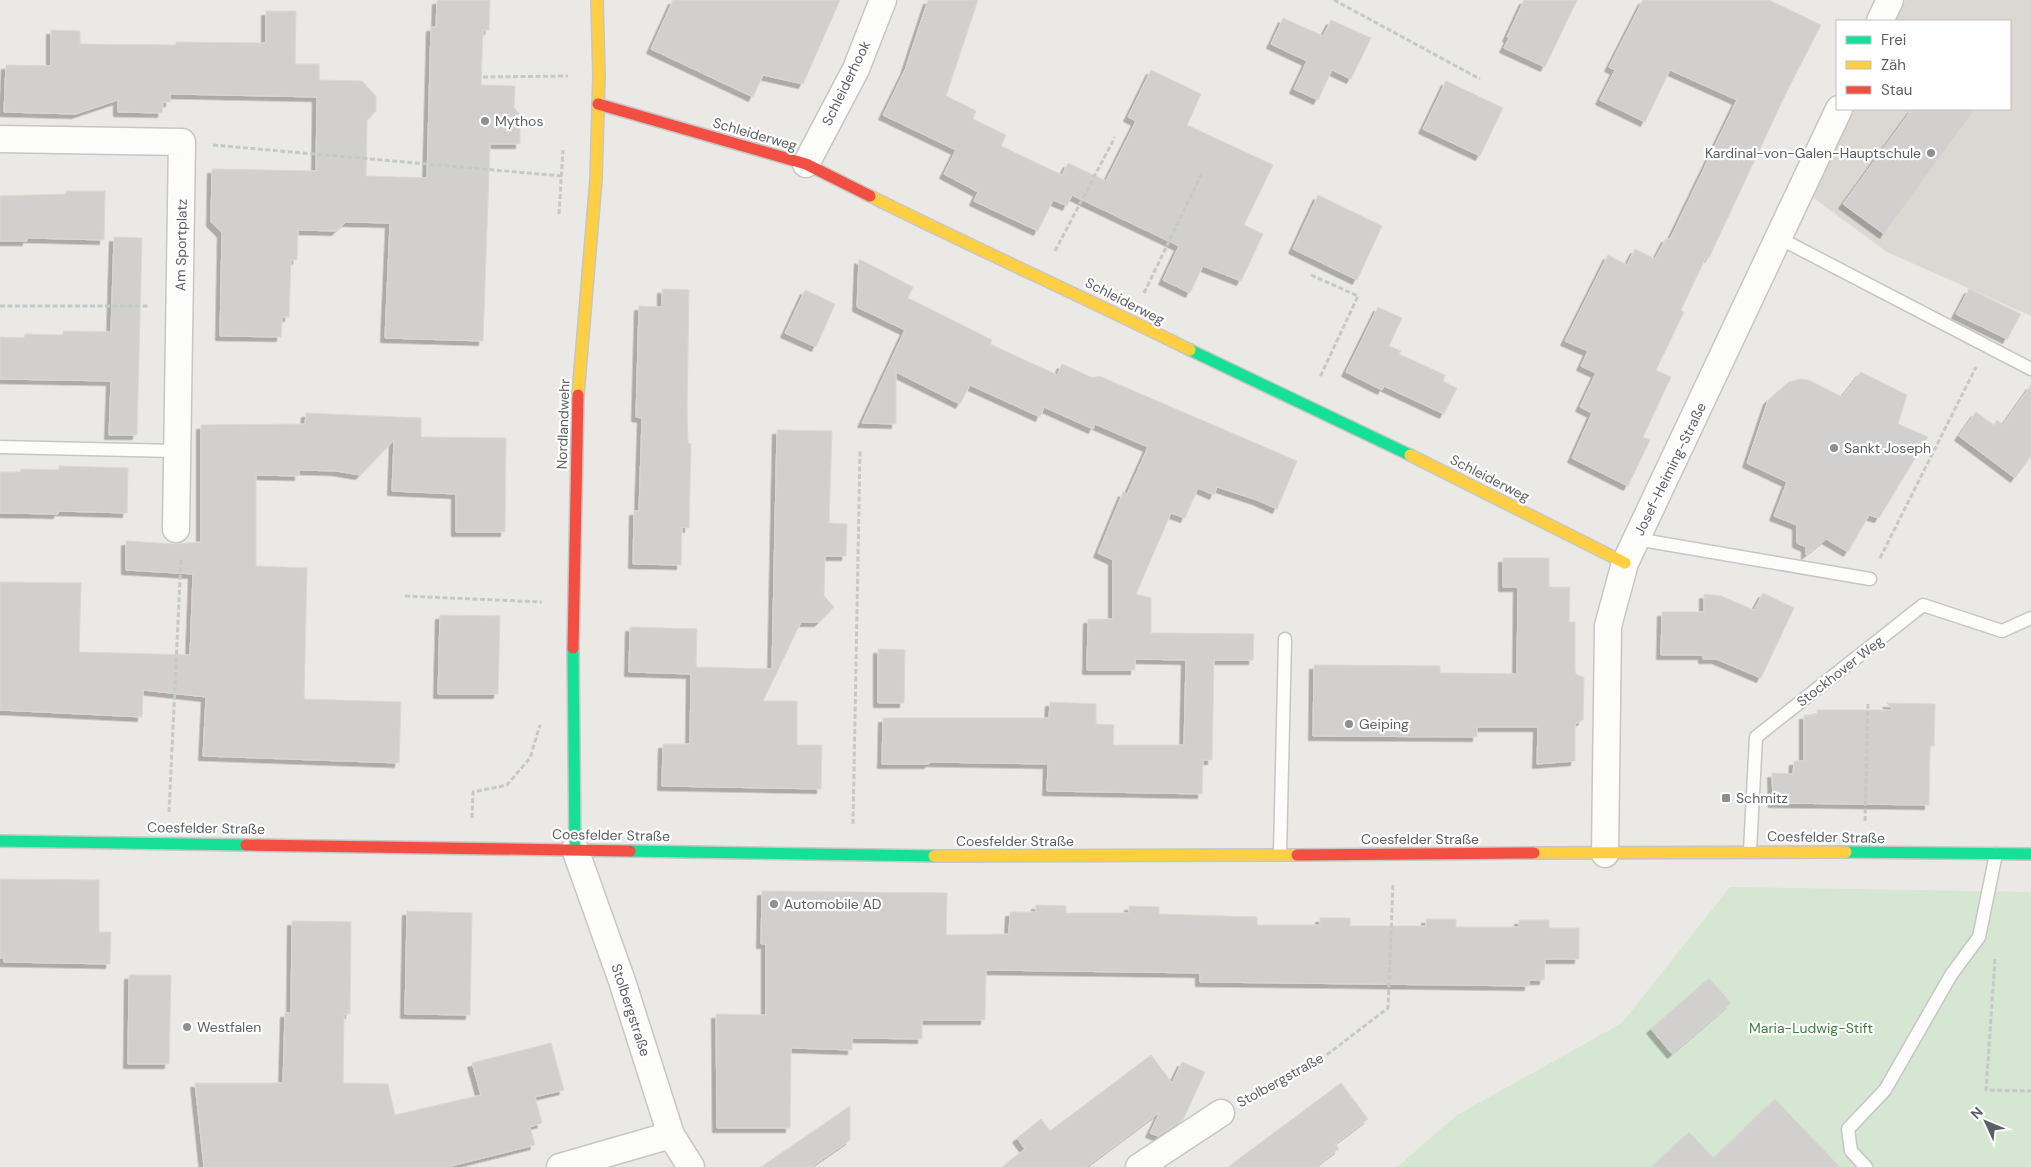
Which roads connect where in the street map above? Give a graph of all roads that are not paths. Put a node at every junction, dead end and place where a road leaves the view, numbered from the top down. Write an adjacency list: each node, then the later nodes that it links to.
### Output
1 (597, 0): 5 (street, Nordlandwehr)
2 (883, 0): 8 (street, Schleiderhook)
3 (1890, 0): 4 (street)
4 (1880, 20)
5 (598, 104): 8 (street, Schleiderweg); 20 (street, Nordlandwehr)
6 (1839, 110): 9 (street, Josef-Heiming-Straße)
7 (0, 140): 12 (street, Am Sportplatz)
8 (806, 164): 15 (street, Schleiderweg)
9 (1779, 238): 10 (lane); 14 (street, Josef-Heiming-Straße)
10 (2031, 369)
11 (0, 447): 12 (lane)
12 (176, 451): 13 (street, Am Sportplatz)
13 (176, 529)
14 (1636, 540): 15 (street, Josef-Heiming-Straße); 16 (lane)
15 (1625, 563): 23 (street, Josef-Heiming-Straße)
16 (1870, 579)
17 (2031, 618): 21 (lane, Stockhover Weg)
18 (1285, 639): 22 (lane)
19 (0, 841): 20 (street, Coesfelder Straße)
20 (575, 850): 22 (street, Coesfelder Straße); 27 (street, Stolbergstraße)
21 (1750, 851): 23 (street, Coesfelder Straße); 24 (street, Coesfelder Straße)
22 (1280, 853): 23 (street, Coesfelder Straße)
23 (1605, 854)
24 (1996, 854): 25 (street, Coesfelder Straße); 31 (lane)
25 (2031, 854)
26 (1221, 1113): 30 (street, Stolbergstraße)
27 (671, 1135): 28 (street); 29 (street, Stolbergstraße)
28 (560, 1167)
29 (691, 1167)
30 (1139, 1167)
31 (1866, 1167)

